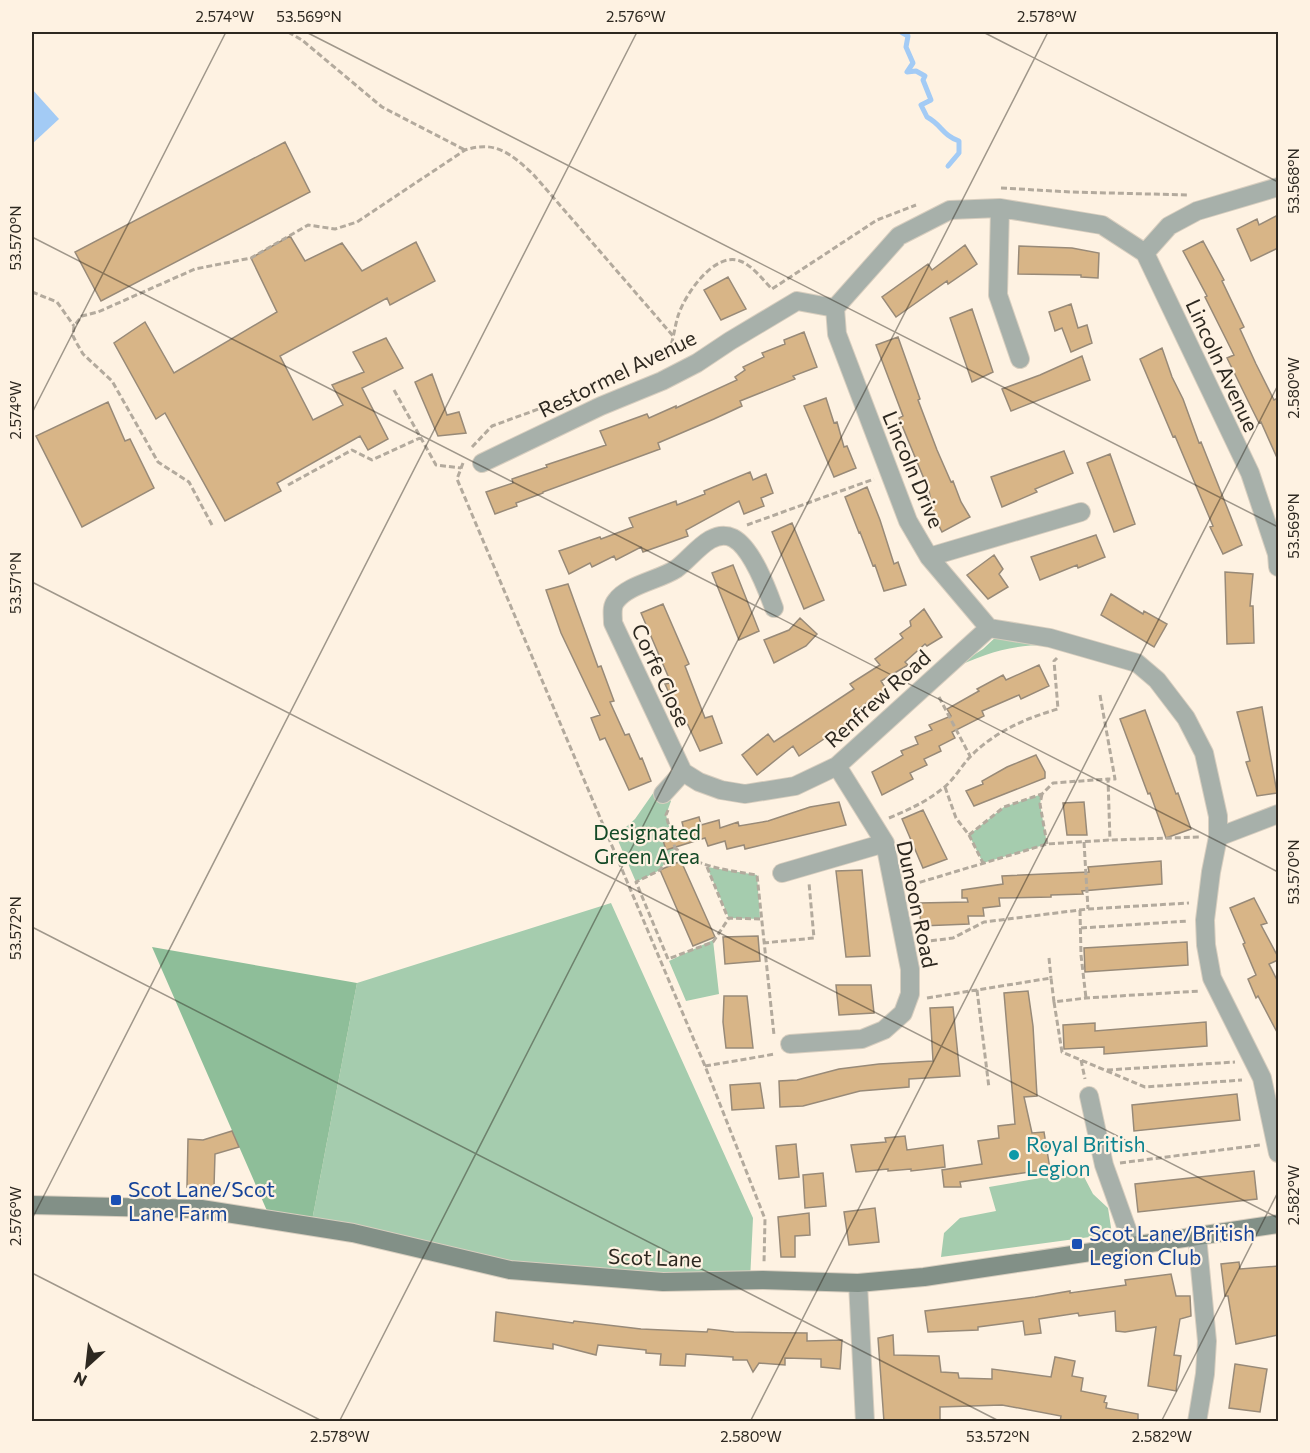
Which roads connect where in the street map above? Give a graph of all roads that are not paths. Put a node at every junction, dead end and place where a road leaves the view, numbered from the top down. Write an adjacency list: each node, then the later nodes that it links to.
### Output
1 (1278, 187): 3 (street)
2 (1000, 208): 3 (street); 4 (street); 5 (street)
3 (1145, 253): 9 (street, Lincoln Avenue)
4 (835, 308): 6 (street, Restormel Avenue); 8 (street, Lincoln Drive)
5 (1020, 359)
6 (482, 463)
7 (1081, 512): 8 (street)
8 (930, 557): 11 (street, Lincoln Drive)
9 (1278, 558)
10 (774, 608): 13 (street, Corfe Close)
11 (989, 628): 12 (street, Renfrew Road); 16 (street)
12 (837, 766): 13 (street, Renfrew Road); 17 (street, Dunoon Road)
13 (683, 772): 14 (street)
14 (663, 794)
15 (1278, 814): 16 (street)
16 (1218, 837): 21 (street)
17 (885, 843): 18 (street); 19 (street, Dunoon Road)
18 (782, 873)
19 (790, 1044)
20 (1089, 1096): 25 (street)
21 (1277, 1148)
22 (32, 1205): 26 (main road, Scot Lane)
23 (1278, 1224): 24 (main road, Scot Lane)
24 (1197, 1236): 25 (main road, Scot Lane); 28 (street)
25 (1133, 1246): 26 (main road, Scot Lane)
26 (858, 1283): 27 (street)
27 (865, 1422)
28 (1197, 1422)

